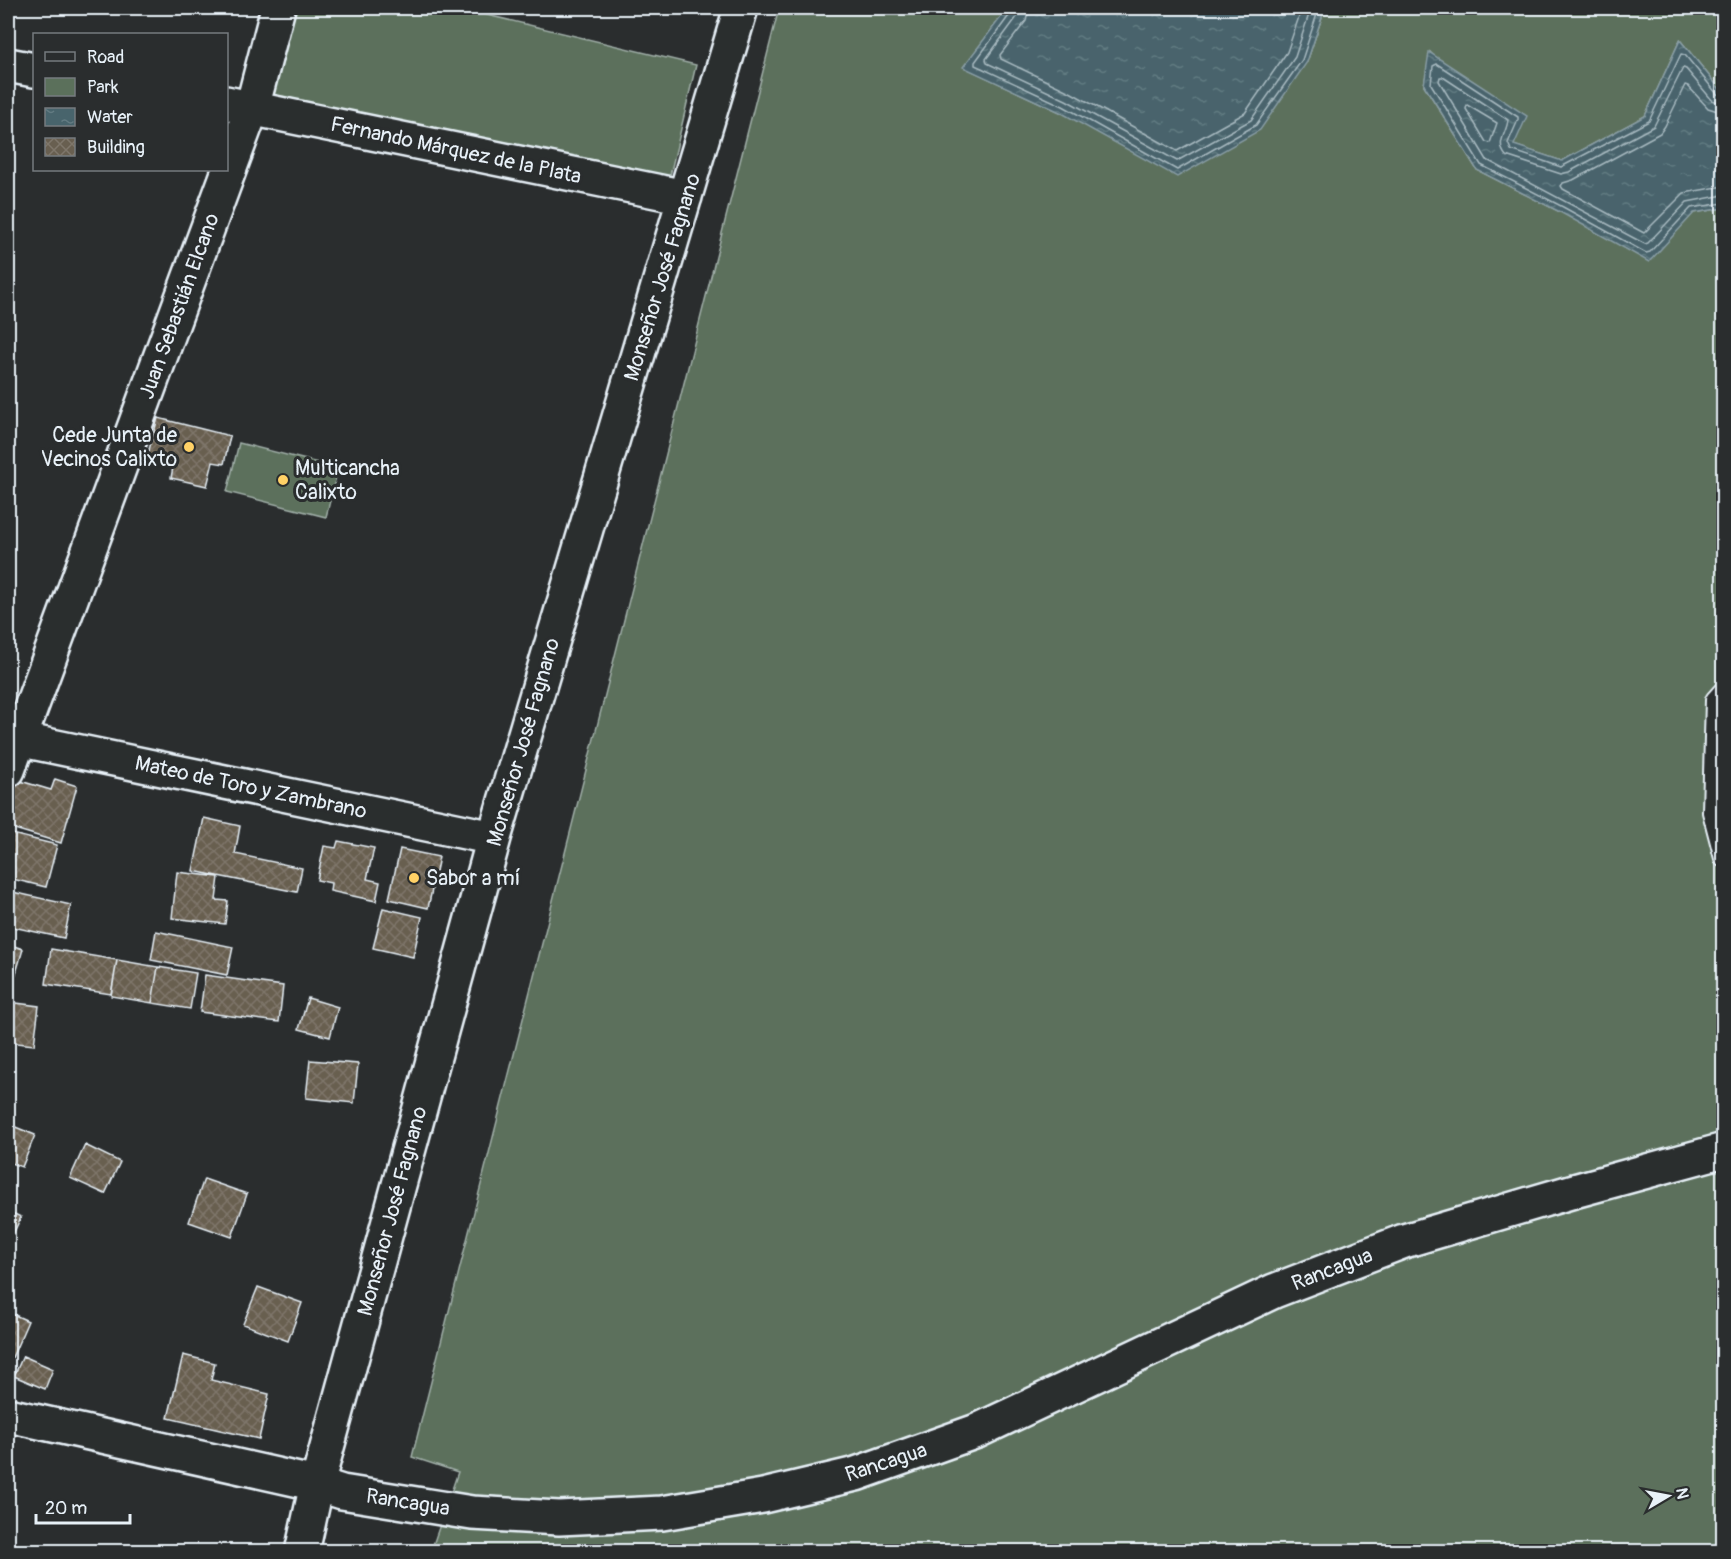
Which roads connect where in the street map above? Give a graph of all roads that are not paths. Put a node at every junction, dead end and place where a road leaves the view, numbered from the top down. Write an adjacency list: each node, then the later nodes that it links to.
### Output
1 (278, 8): 5 (street, Juan Sebastián Elcano)
2 (741, 8): 8 (street, Monseñor José Fagnano)
3 (8, 65): 4 (street)
4 (33, 70)
5 (239, 105): 6 (street, Juan Sebastián Elcano); 8 (street, Fernando Márquez de la Plata)
6 (228, 136)
7 (216, 171): 10 (street, Juan Sebastián Elcano)
8 (685, 197): 12 (street, Monseñor José Fagnano)
9 (1724, 690): 13 (lane)
10 (14, 738): 11 (street, Juan Sebastián Elcano); 12 (street, Mateo de Toro y Zambrano)
11 (8, 770)
12 (494, 838): 16 (street, Monseñor José Fagnano)
13 (1724, 858)
14 (1724, 1150): 16 (street, Rancagua)
15 (8, 1415): 16 (street, Rancagua)
16 (317, 1484): 17 (street, Monseñor José Fagnano)
17 (302, 1551)

